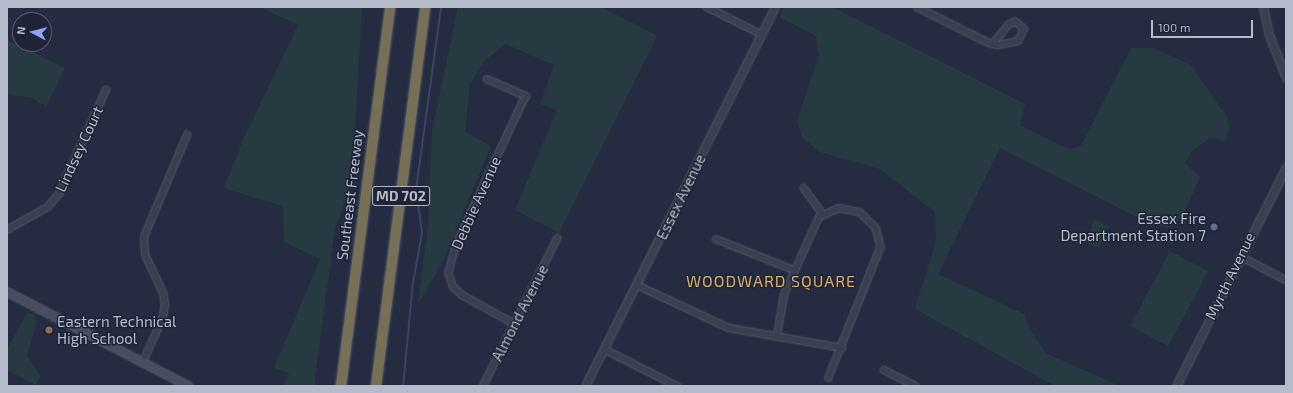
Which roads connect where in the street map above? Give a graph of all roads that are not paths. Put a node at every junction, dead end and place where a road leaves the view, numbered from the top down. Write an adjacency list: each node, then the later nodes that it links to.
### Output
1 (390, 7): 32 (highway, Southeast Freeway / MD 702)
2 (425, 7): 33 (highway, MD 702)
3 (707, 7): 7 (street)
4 (775, 7): 7 (street, Essex Avenue)
5 (917, 7): 8 (street)
6 (1263, 7): 9 (street)
7 (761, 34): 22 (street, Essex Avenue)
8 (993, 44): 8 (street)
9 (1286, 78)
10 (487, 79): 24 (street, Debbie Avenue)
11 (106, 90): 16 (street, Lindsey Court)
12 (187, 135): 28 (street)
13 (1286, 167): 19 (street, Myrth Avenue)
14 (804, 188): 15 (street)
15 (823, 214): 20 (street); 26 (street)
16 (7, 230)
17 (716, 239): 20 (street)
18 (557, 240): 24 (street, Almond Avenue)
19 (1240, 256): 21 (street); 38 (street, Myrth Avenue)
20 (794, 270): 25 (street)
21 (1286, 280)
22 (637, 284): 25 (street); 27 (street, Essex Avenue)
23 (7, 292): 28 (main road)
24 (513, 323): 34 (street, Almond Avenue)
25 (777, 336): 26 (street)
26 (842, 348): 30 (street)
27 (604, 349): 35 (street, Essex Avenue); 36 (street)
28 (143, 362): 31 (main road)
29 (884, 370): 37 (street)
30 (830, 378)
31 (188, 386)
32 (339, 386)
33 (376, 386)
34 (483, 386)
35 (586, 386)
36 (677, 386)
37 (916, 386)
38 (1176, 386)

